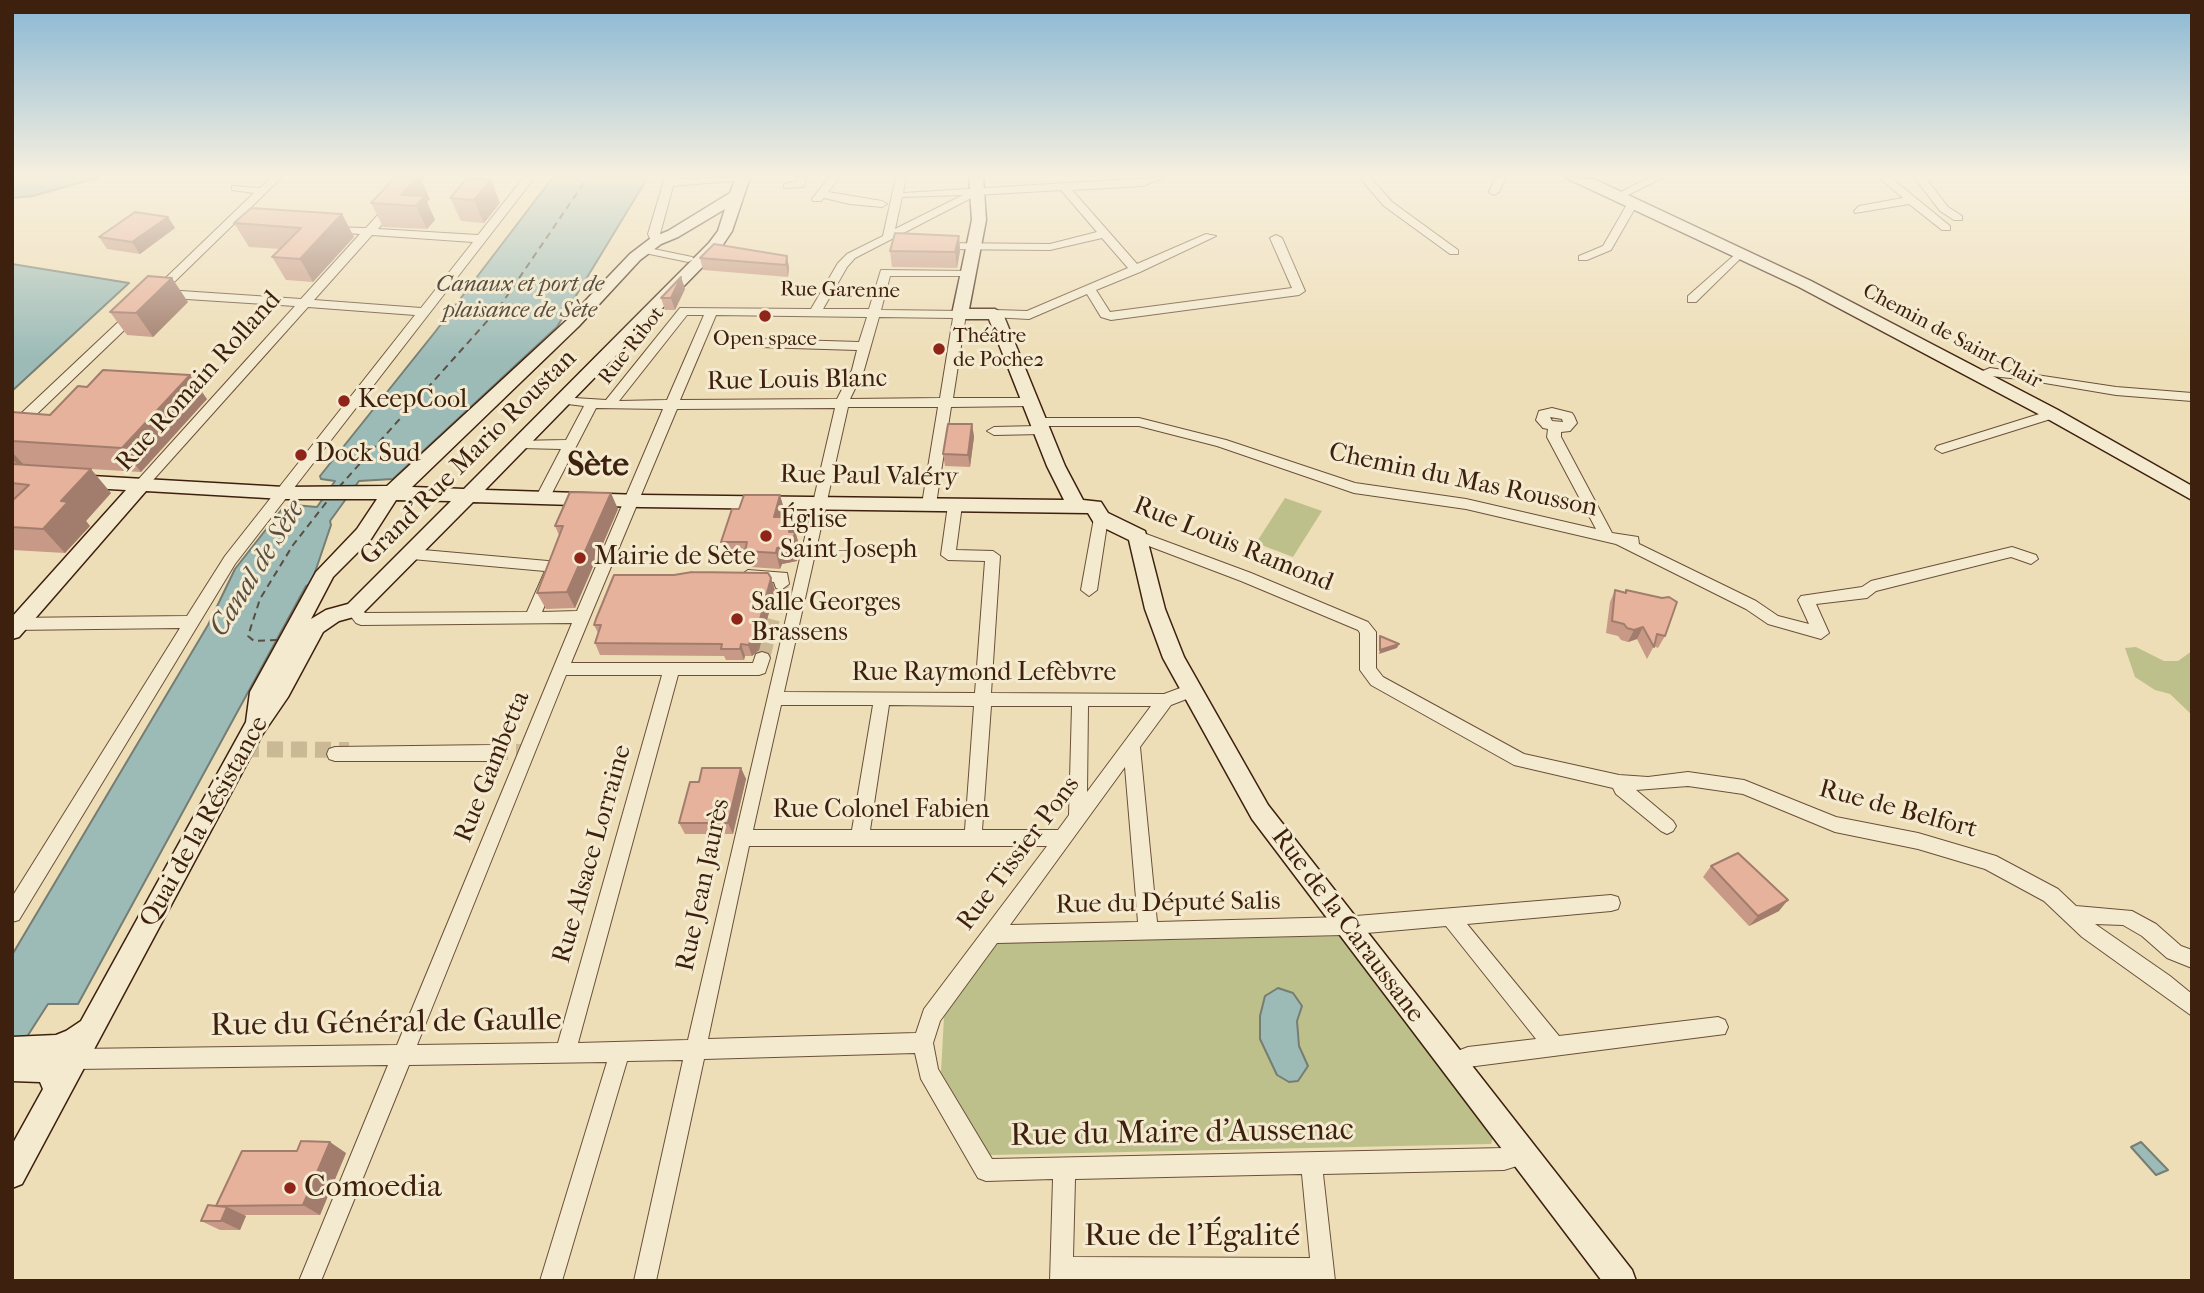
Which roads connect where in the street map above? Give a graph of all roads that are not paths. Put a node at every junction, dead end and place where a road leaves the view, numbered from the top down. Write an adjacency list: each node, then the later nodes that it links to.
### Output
1 (220, 237): 27 (street)
2 (364, 237): 29 (street, Rue Romain Rolland)
3 (455, 237): 16 (street)
4 (653, 237): 17 (street)
5 (664, 237): 17 (street)
6 (721, 237): 41 (street, Grand'Rue Mario Roustan)
7 (888, 237): 33 (street)
8 (974, 237): 19 (street)
9 (1091, 237): 19 (street)
10 (1108, 237): 24 (street)
11 (1207, 237): 24 (street)
12 (1434, 237): 20 (street)
13 (1611, 237): 22 (street)
14 (1704, 237): 21 (street, Chemin de Saint-Clair)
15 (1276, 238): 26 (street)
16 (482, 239): 31 (street)
17 (652, 242): 23 (street); 61 (street)
18 (927, 245): 19 (street)
19 (971, 246): 25 (street)
20 (1454, 252)
21 (1739, 254): 28 (street); 39 (street, Chemin de Saint-Clair)
22 (1583, 258)
23 (688, 259)
24 (1136, 270): 26 (street)
25 (967, 274): 34 (street, Rue Jean Jaurès); 35 (street)
26 (1090, 289): 36 (street)
27 (156, 293): 29 (street); 51 (street)
28 (1692, 299)
29 (306, 303): 31 (street); 58 (street, Rue Romain Rolland)
30 (684, 311): 32 (street, Rue Garenne); 46 (street, Rue Ribot)
31 (425, 312): 56 (street)
32 (711, 312): 33 (street, Rue Garenne); 47 (street, Rue Gambetta)
33 (816, 312): 34 (street, Rue Garenne)
34 (875, 313): 35 (street, Rue Garenne); 38 (street, Rue Jean Jaurès)
35 (960, 314): 36 (street, Rue Garenne); 42 (street)
36 (995, 314): 43 (street)
37 (760, 343): 38 (street)
38 (865, 346): 44 (street, Rue Jean Jaurès)
39 (1979, 375): 40 (street); 48 (street, Chemin de Saint-Clair)
40 (2192, 397)
41 (564, 400): 45 (street, Rue Louis Blanc); 53 (street, Grand'Rue Mario Roustan)
42 (945, 402): 43 (street, Rue Louis Blanc); 44 (street, Rue Louis Blanc); 67 (street)
43 (1030, 402): 49 (street)
44 (842, 403): 47 (street, Rue Louis Blanc); 66 (street, Rue Jean Jaurès)
45 (591, 405): 46 (street, Rue Louis Blanc); 54 (street)
46 (609, 405): 47 (street, Rue Louis Blanc)
47 (672, 405): 65 (street, Rue Gambetta)
48 (2052, 414): 55 (street); 62 (street, Chemin de Saint-Clair)
49 (1041, 426): 52 (street, Chemin du Mas Rousson); 69 (street); 71 (street, Chemin du Mas Rousson)
50 (1555, 428): 71 (street)
51 (12, 430)
52 (994, 431)
53 (520, 444): 54 (street); 63 (street, Grand'Rue Mario Roustan)
54 (570, 445): 64 (street)
55 (1941, 449)
56 (299, 474): 59 (street); 60 (street)
57 (54, 479): 58 (street)
58 (141, 485): 60 (street); 82 (street, Rue Romain Rolland)
59 (328, 491): 60 (street); 61 (street, Rue Paul Valéry)
60 (284, 493): 80 (street)
61 (391, 493): 63 (street, Rue Paul Valéry); 92 (street)
62 (2192, 494)
63 (470, 495): 64 (street, Rue Paul Valéry); 72 (street, Grand'Rue Mario Roustan)
64 (543, 498): 65 (street, Rue Paul Valéry)
65 (633, 501): 66 (street, Rue Paul Valéry); 78 (street, Rue Gambetta)
66 (821, 502): 67 (street, Rue Paul Valéry); 87 (street, Rue Jean Jaurès)
67 (929, 504): 68 (street, Rue Paul Valéry)
68 (955, 505): 69 (street, Rue Paul Valéry); 89 (street)
69 (1091, 511): 70 (street, Rue Louis Ramond); 76 (street)
70 (1138, 536): 81 (street, Rue Louis Ramond); 86 (street, Rue de la Caraussane)
71 (1619, 539): 73 (street, Chemin du Mas Rousson)
72 (412, 554): 77 (street, Grand'Rue Mario Roustan); 79 (street)
73 (2031, 559)
74 (737, 574): 75 (street)
75 (781, 581)
76 (1089, 590)
77 (354, 610): 79 (street); 92 (street, Quai de la Résistance)
78 (582, 617): 79 (street); 84 (street, Rue Gambetta)
79 (531, 618)
80 (190, 622): 82 (street); 104 (street)
81 (1358, 624): 96 (street, Rue de Belfort)
82 (15, 626)
83 (762, 658): 85 (street)
84 (561, 669): 85 (street); 119 (street, Rue Gambetta)
85 (672, 669): 118 (street, Rue Alsace Lorraine)
86 (1191, 690): 91 (street, Rue Raymond Lefèbvre); 107 (street, Rue de la Caraussane)
87 (775, 698): 88 (street, Rue Raymond Lefèbvre); 100 (street, Rue Jean Jaurès)
88 (882, 698): 89 (street, Rue Raymond Lefèbvre); 101 (street)
89 (983, 698): 90 (street, Rue Raymond Lefèbvre); 99 (street)
90 (1080, 699): 91 (street, Rue Raymond Lefèbvre); 97 (street)
91 (1166, 700): 93 (street, Rue Tissier Pons)
92 (254, 729): 113 (street, Quai de la Résistance)
93 (1132, 748): 97 (street, Rue Tissier Pons); 108 (street)
94 (492, 752): 95 (street)
95 (335, 754)
96 (1620, 786): 98 (street); 105 (street, Rue de Belfort)
97 (1078, 817): 102 (street, Rue Tissier Pons)
98 (1667, 826)
99 (973, 837): 101 (street, Rue Colonel Fabien); 102 (street, Rue Colonel Fabien)
100 (742, 838): 101 (street, Rue Colonel Fabien); 116 (street, Rue Jean Jaurès)
101 (860, 838)
102 (1062, 838): 109 (street, Rue Tissier Pons)
103 (1611, 903): 106 (street, Rue du Député Salis)
104 (12, 914)
105 (2072, 914): 110 (street); 111 (street, Rue de Belfort)
106 (1450, 917): 107 (street, Rue du Député Salis); 115 (street)
107 (1344, 926): 108 (street, Rue du Député Salis); 122 (street, Rue de la Caraussane)
108 (1148, 931): 109 (street, Rue du Député Salis)
109 (992, 934): 114 (street, Rue Tissier Pons)
110 (2192, 959)
111 (2192, 1007)
112 (1718, 1027): 115 (street)
113 (91, 1028): 120 (street); 121 (street, Quai de la Résistance)
114 (923, 1043): 116 (street, Rue du Général de Gaulle); 126 (street, Rue du Maire d'Aussenac)
115 (1555, 1047): 122 (street)
116 (697, 1050): 117 (street, Rue du Général de Gaulle); 132 (street, Rue Jean Jaurès)
117 (620, 1052): 118 (street, Rue du Général de Gaulle); 131 (street)
118 (565, 1053): 119 (street, Rue du Général de Gaulle)
119 (404, 1055): 121 (street, Rue du Général de Gaulle); 130 (street, Rue Gambetta)
120 (14, 1056): 123 (street)
121 (75, 1059): 123 (street, Quai de la Résistance)
122 (1452, 1063): 124 (street, Rue de la Caraussane)
123 (58, 1089): 127 (street, Quai de la Résistance)
124 (1522, 1154): 125 (street, Rue du Maire d'Aussenac); 133 (street, Rue de la Caraussane)
125 (1311, 1162): 126 (street, Rue du Maire d'Aussenac); 129 (street)
126 (1064, 1168): 128 (street)
127 (12, 1174)
128 (1061, 1274): 129 (street, Rue de l'Égalité)
129 (1323, 1275)
130 (310, 1281)
131 (551, 1281)
132 (645, 1281)
133 (1621, 1281)

